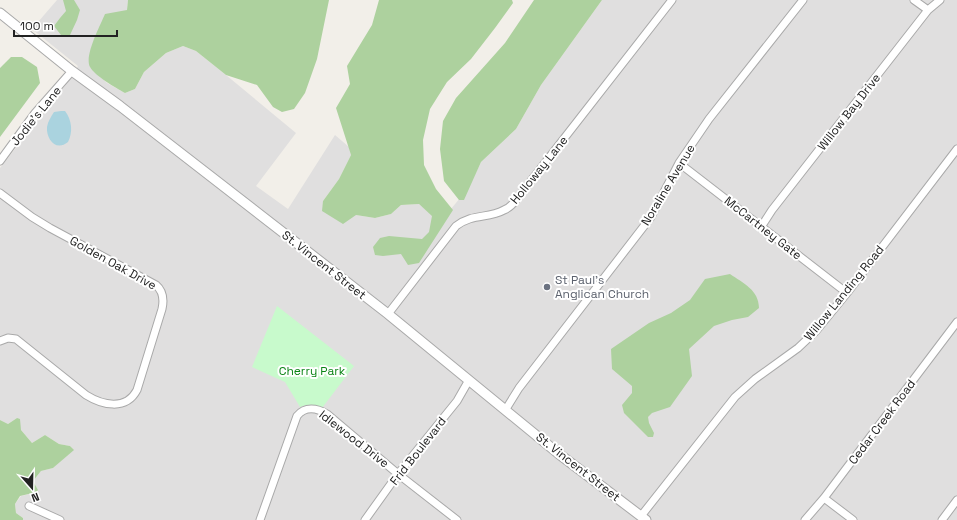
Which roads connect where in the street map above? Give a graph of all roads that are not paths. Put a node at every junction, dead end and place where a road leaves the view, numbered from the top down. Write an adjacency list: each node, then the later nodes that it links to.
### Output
1 (672, 0): 14 (street, Holloway Lane)
2 (803, 0): 10 (street, Noraline Avenue)
3 (914, 0): 5 (street)
4 (940, 0): 5 (street, Willow Bay Drive)
5 (928, 10): 12 (street, Willow Bay Drive)
6 (0, 13): 7 (street, St. Vincent Street)
7 (72, 71): 9 (street, Jodie's Lane); 14 (street, St. Vincent Street)
8 (957, 149): 13 (street, Willow Landing Road)
9 (0, 161)
10 (679, 163): 12 (street, McCartney Gate); 18 (street, Noraline Avenue)
11 (0, 193): 16 (street, Golden Oak Drive)
12 (761, 227): 13 (street, McCartney Gate)
13 (847, 293): 23 (street, Willow Landing Road)
14 (388, 314): 17 (street, St. Vincent Street)
15 (957, 322): 20 (street, Cedar Creek Road)
16 (0, 341)
17 (469, 380): 18 (street, St. Vincent Street); 19 (street, Frid Boulevard)
18 (506, 409): 23 (street, St. Vincent Street)
19 (398, 474): 25 (street, Idlewood Drive); 26 (street, Frid Boulevard); 27 (street, Idlewood Drive)
20 (824, 498): 28 (street, Cedar Creek Road); 29 (street)
21 (957, 500): 30 (street)
22 (29, 506): 24 (street)
23 (643, 518)
24 (60, 520)
25 (260, 520)
26 (364, 520)
27 (457, 520)
28 (805, 520)
29 (853, 520)
30 (942, 520)

